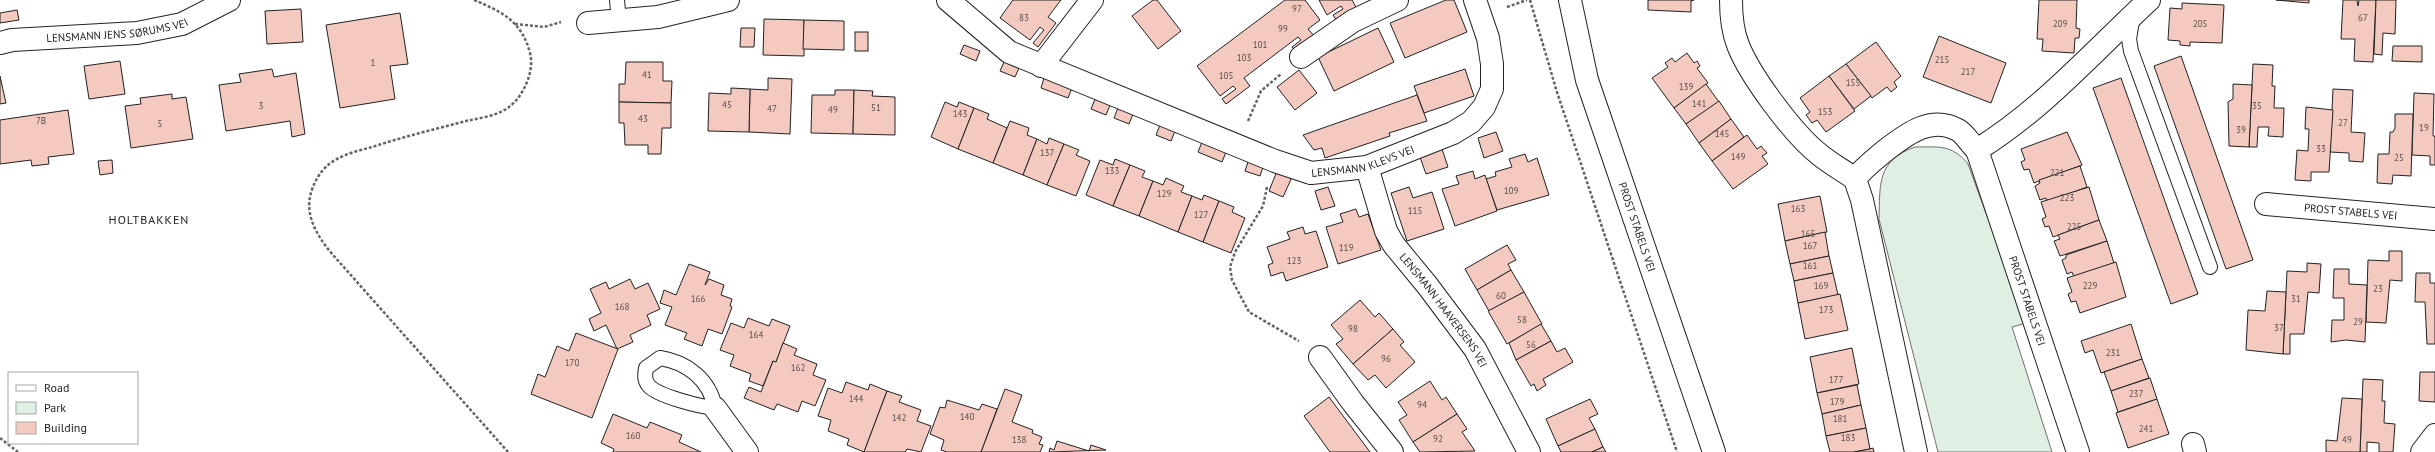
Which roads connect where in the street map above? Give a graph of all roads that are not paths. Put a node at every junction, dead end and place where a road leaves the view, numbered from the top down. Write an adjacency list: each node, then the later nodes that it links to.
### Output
1 (230, 0): 13 (street, LENSMANN JENS SØRUMS VEI)
2 (728, 0): 10 (street)
3 (948, 0): 15 (street, LENSMANN KLEVS VEI)
4 (1092, 0): 15 (street)
5 (1398, 0): 14 (street)
6 (1475, 0): 17 (street, LENSMANN KLEVS VEI)
7 (1570, 0): 30 (street, PROST STABELS VEI)
8 (1731, 0): 18 (street)
9 (2149, 0): 11 (street)
10 (618, 10): 12 (street)
11 (2133, 15): 16 (street); 21 (lane)
12 (588, 23)
13 (0, 43)
14 (1301, 57)
15 (1041, 66): 17 (street, LENSMANN KLEVS VEI)
16 (1977, 150): 18 (street, PROST STABELS VEI); 32 (street, PROST STABELS VEI)
17 (1367, 167): 29 (street, LENSMANN HAAVERSENS VEI)
18 (1855, 179): 31 (street)
19 (2266, 204): 20 (street, PROST STABELS VEI)
20 (2435, 219)
21 (2210, 267)
22 (1320, 357): 28 (street)
23 (715, 408): 23 (lane); 25 (street)
24 (2435, 436): 33 (street)
25 (747, 452)
26 (754, 452): 27 (street)
27 (764, 452)
28 (1392, 452)
29 (1529, 452)
30 (1714, 452)
31 (1916, 452)
32 (2078, 452)
33 (2422, 452)

